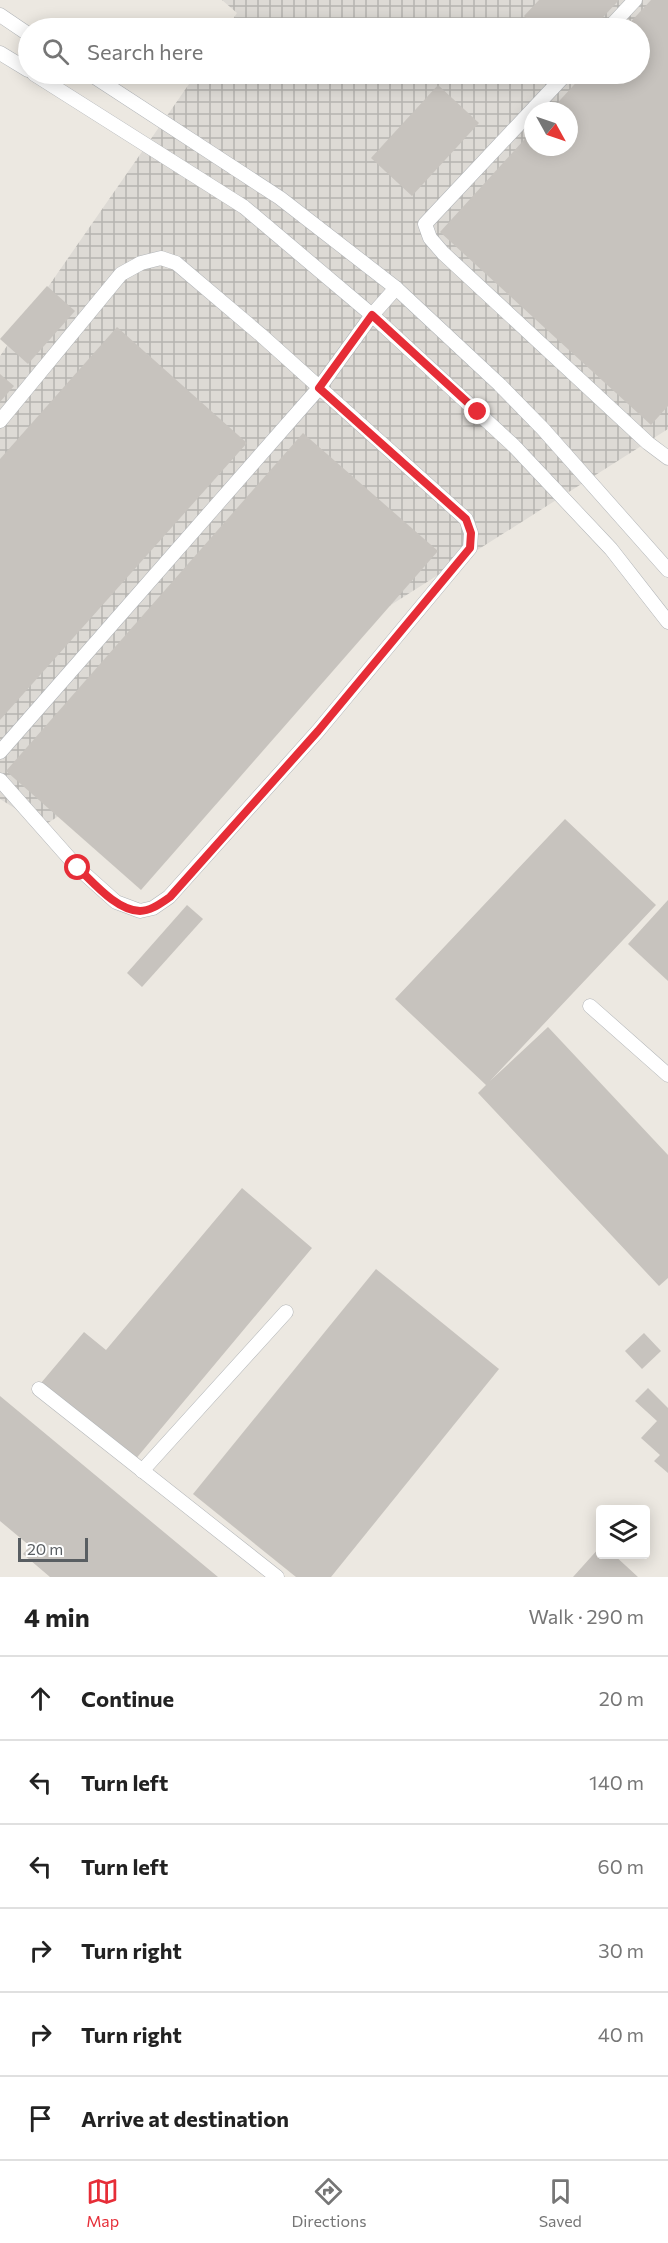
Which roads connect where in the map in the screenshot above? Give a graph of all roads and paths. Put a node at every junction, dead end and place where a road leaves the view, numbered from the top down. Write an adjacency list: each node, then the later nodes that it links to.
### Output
1 (635, 0): 3 (lane)
2 (0, 15): 4 (lane)
3 (618, 18)
4 (18, 27)
5 (0, 53): 6 (lane)
6 (18, 64)
7 (50, 84): 11 (lane)
8 (105, 84): 10 (lane)
9 (558, 84): 14 (lane)
10 (396, 288): 11 (lane); 15 (lane)
11 (372, 315): 12 (lane); 16 (lane)
12 (319, 388): 13 (lane); 17 (lane); 18 (lane)
13 (0, 421)
14 (668, 458)
15 (668, 570)
16 (668, 622)
17 (0, 752)
18 (0, 780)
19 (590, 1006): 20 (lane)
20 (668, 1075)
21 (286, 1312): 23 (lane)
22 (39, 1389): 23 (lane)
23 (142, 1471): 24 (lane)
24 (277, 1577)

